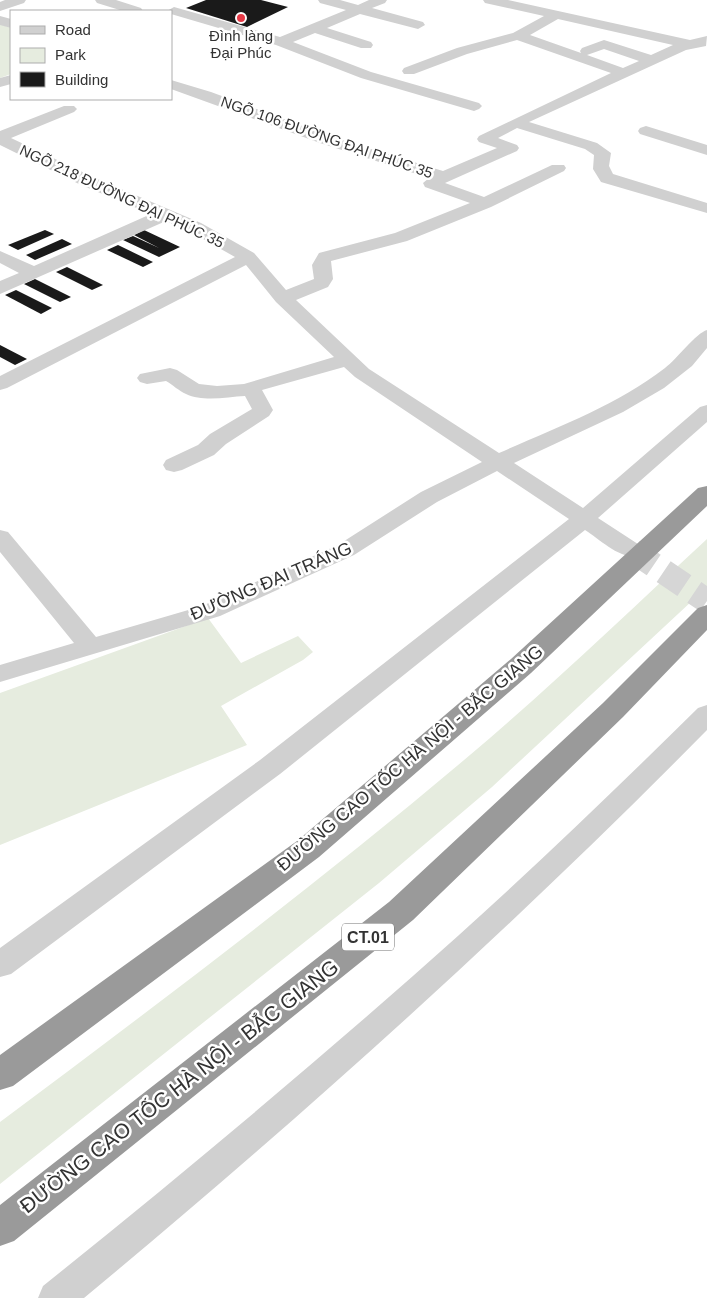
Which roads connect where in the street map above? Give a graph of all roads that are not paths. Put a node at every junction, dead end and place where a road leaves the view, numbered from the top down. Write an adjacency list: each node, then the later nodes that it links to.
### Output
1 (19, 0): 7 (street)
2 (102, 0): 9 (street)
3 (325, 0): 8 (street)
4 (380, 0): 8 (street)
5 (490, 0): 11 (street)
6 (191, 4): 10 (street)
7 (0, 7)
8 (358, 9): 12 (street); 13 (street)
9 (133, 10)
10 (173, 11): 16 (street)
11 (558, 14): 14 (street); 18 (street)
12 (418, 26)
13 (314, 28): 16 (street); 17 (street)
14 (518, 36): 22 (street); 23 (street)
15 (707, 40): 18 (street)
16 (281, 42): 25 (street)
17 (366, 45)
18 (692, 45): 19 (street); 21 (street)
19 (707, 49)
20 (587, 51): 21 (street)
21 (652, 60): 23 (street)
22 (409, 70)
23 (624, 73): 27 (street)
24 (172, 84): 32 (street, NGÕ 106 ĐƯỜNG ĐẠI PHÚC 35)
25 (474, 106)
26 (69, 109): 29 (street)
27 (515, 123): 32 (street); 34 (street)
28 (646, 131): 30 (street)
29 (0, 138): 35 (street, NGÕ 218 ĐƯỜNG ĐẠI PHÚC 35)
30 (707, 150)
31 (558, 168): 33 (street)
32 (444, 178): 33 (street, NGÕ 106 ĐƯỜNG ĐẠI PHÚC 35)
33 (485, 203): 40 (street)
34 (707, 208)
35 (164, 215): 37 (street, NGÕ 218 ĐƯỜNG ĐẠI PHÚC 35); 38 (street)
36 (0, 256): 38 (street)
37 (248, 257): 40 (street, NGÕ 218 ĐƯỜNG ĐẠI PHÚC 35); 44 (street)
38 (33, 272): 39 (street)
39 (0, 288)
40 (283, 298): 42 (street, NGÕ 218 ĐƯỜNG ĐẠI PHÚC 35)
41 (707, 336): 47 (street, ĐƯỜNG ĐẠI TRÁNG)
42 (347, 360): 45 (street); 47 (street, NGÕ 218 ĐƯỜNG ĐẠI PHÚC 35)
43 (148, 378): 45 (street)
44 (0, 384)
45 (251, 389): 48 (street)
46 (707, 411): 50 (street)
47 (498, 462): 50 (street, NGÕ 218 ĐƯỜNG ĐẠI PHÚC 35); 54 (street, ĐƯỜNG ĐẠI TRÁNG)
48 (174, 466)
49 (707, 493): 58 (highway, ĐƯỜNG CAO TỐC HÀ NỘI - BẮC GIANG)
50 (584, 519): 52 (street, NGÕ 218 ĐƯỜNG ĐẠI PHÚC 35); 57 (street)
51 (0, 537): 54 (street)
52 (633, 550)
53 (707, 614): 59 (highway, ĐƯỜNG CAO TỐC HÀ NỘI - BẮC GIANG / CT.01)
54 (91, 647): 55 (street, ĐƯỜNG ĐẠI TRÁNG)
55 (0, 674)
56 (707, 714): 60 (street)
57 (0, 965)
58 (0, 1075)
59 (0, 1228)
60 (56, 1298)

